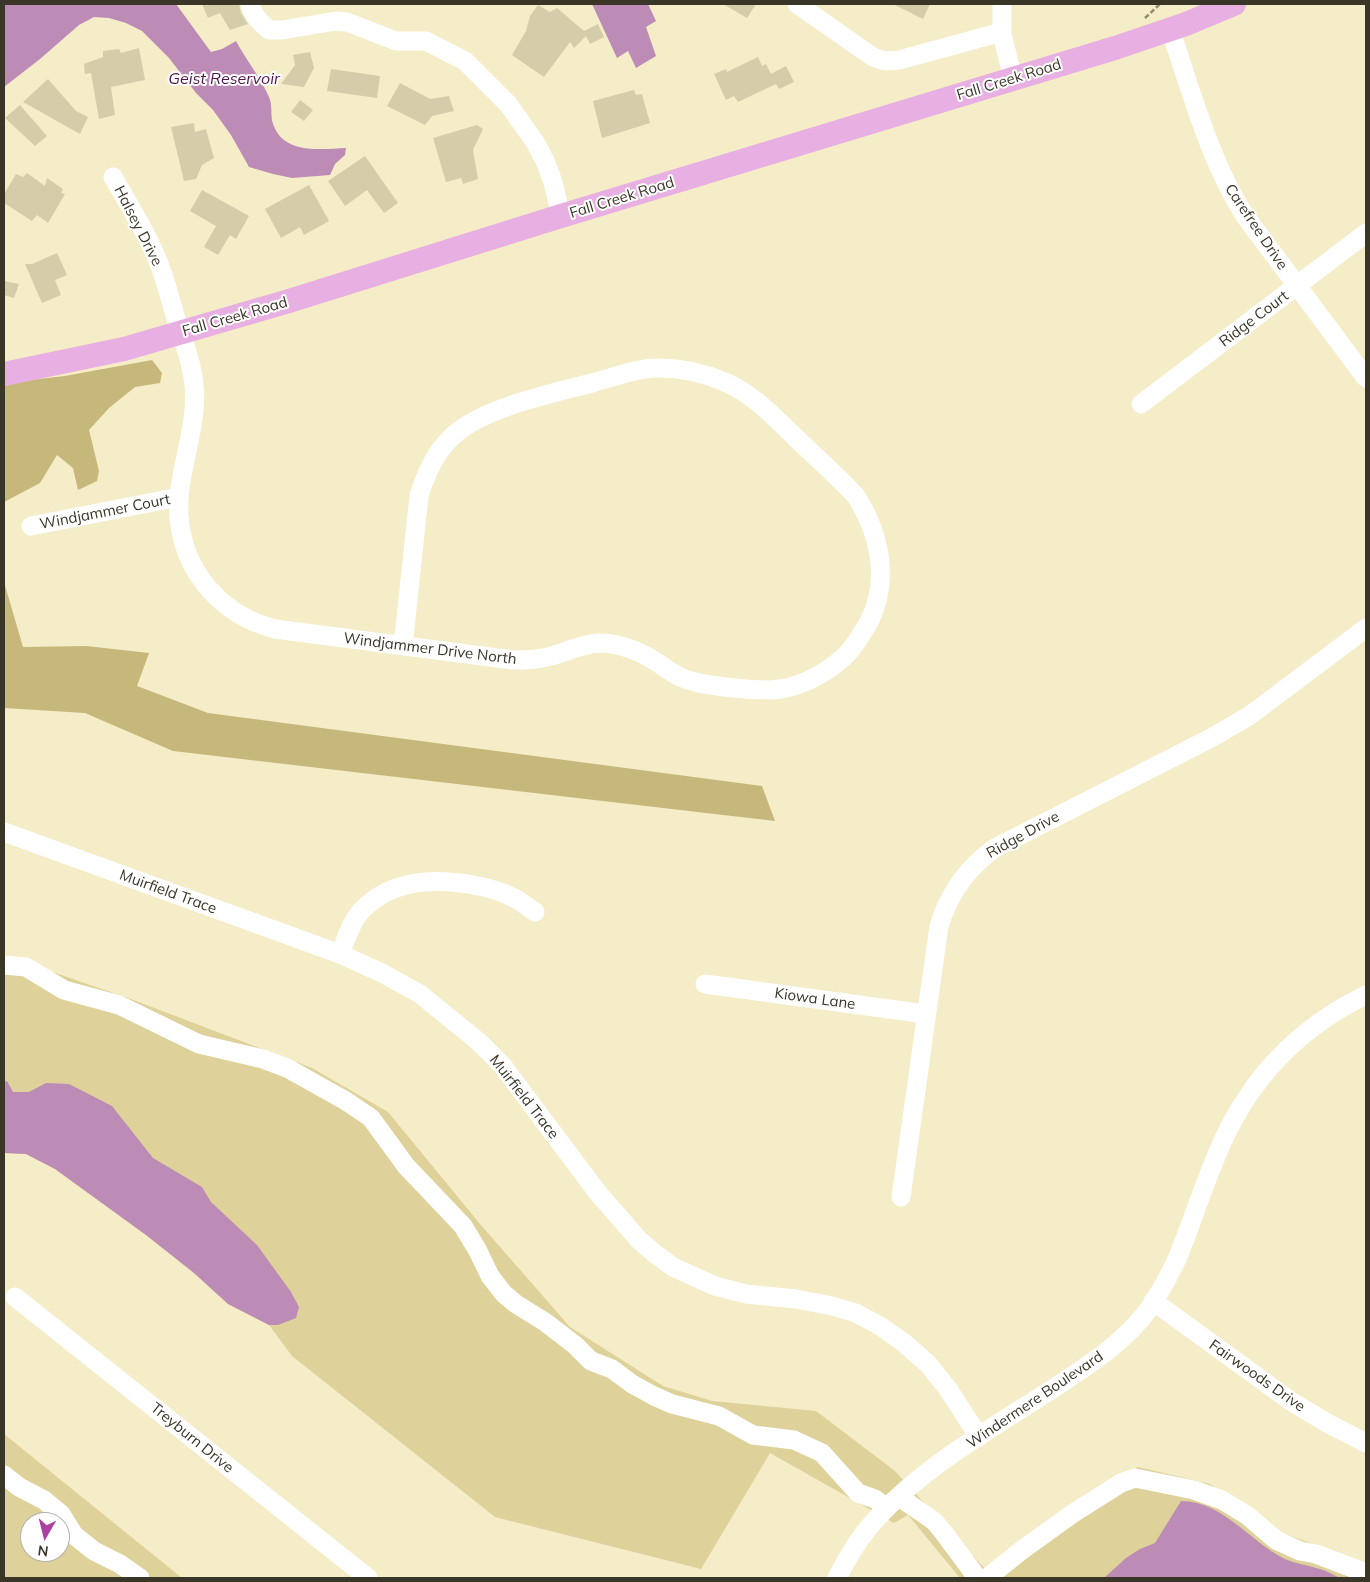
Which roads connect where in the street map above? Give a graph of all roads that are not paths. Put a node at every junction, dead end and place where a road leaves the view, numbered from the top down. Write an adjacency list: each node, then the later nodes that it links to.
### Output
1 (250, 4): 9 (street)
2 (797, 4): 6 (street)
3 (1002, 4): 6 (street)
4 (1234, 4): 5 (main road, Fall Creek Road)
5 (1170, 29): 7 (main road, Fall Creek Road); 11 (street, Carefree Drive)
6 (1002, 32): 7 (street)
7 (1013, 79): 9 (main road, Fall Creek Road)
8 (113, 177): 12 (street, Halsey Drive)
9 (561, 216): 12 (main road, Fall Creek Road)
10 (1366, 233): 11 (street, Ridge Court)
11 (1298, 287): 14 (street, Carefree Drive); 15 (street, Ridge Court)
12 (181, 333): 13 (main road, Fall Creek Road); 16 (street, Windjammer Drive North)
13 (4, 374)
14 (1366, 378)
15 (1141, 404)
16 (180, 497): 17 (street, Windjammer Court); 19 (street, Windjammer Drive North)
17 (31, 526)
18 (1366, 628): 26 (street, Ridge Drive)
19 (403, 646): 19 (street, Windjammer Drive North)
20 (4, 832): 22 (street, Muirfield Trace)
21 (535, 912): 22 (street)
22 (340, 954): 30 (street, Muirfield Trace)
23 (4, 965): 33 (street)
24 (705, 984): 26 (street, Kiowa Lane)
25 (1366, 995): 29 (street, Windermere Boulevard)
26 (926, 1014): 27 (street, Ridge Drive)
27 (901, 1197)
28 (15, 1297): 36 (street, Treyburn Drive)
29 (1153, 1301): 30 (street, Windermere Boulevard); 31 (street, Fairwoods Drive)
30 (979, 1437): 33 (street, Windermere Boulevard)
31 (1366, 1443)
32 (4, 1476): 35 (street)
33 (893, 1502): 37 (street, Windermere Boulevard); 38 (street)
34 (1366, 1573): 39 (street)
35 (140, 1578)
36 (368, 1578)
37 (837, 1578)
38 (980, 1578)
39 (987, 1578)

